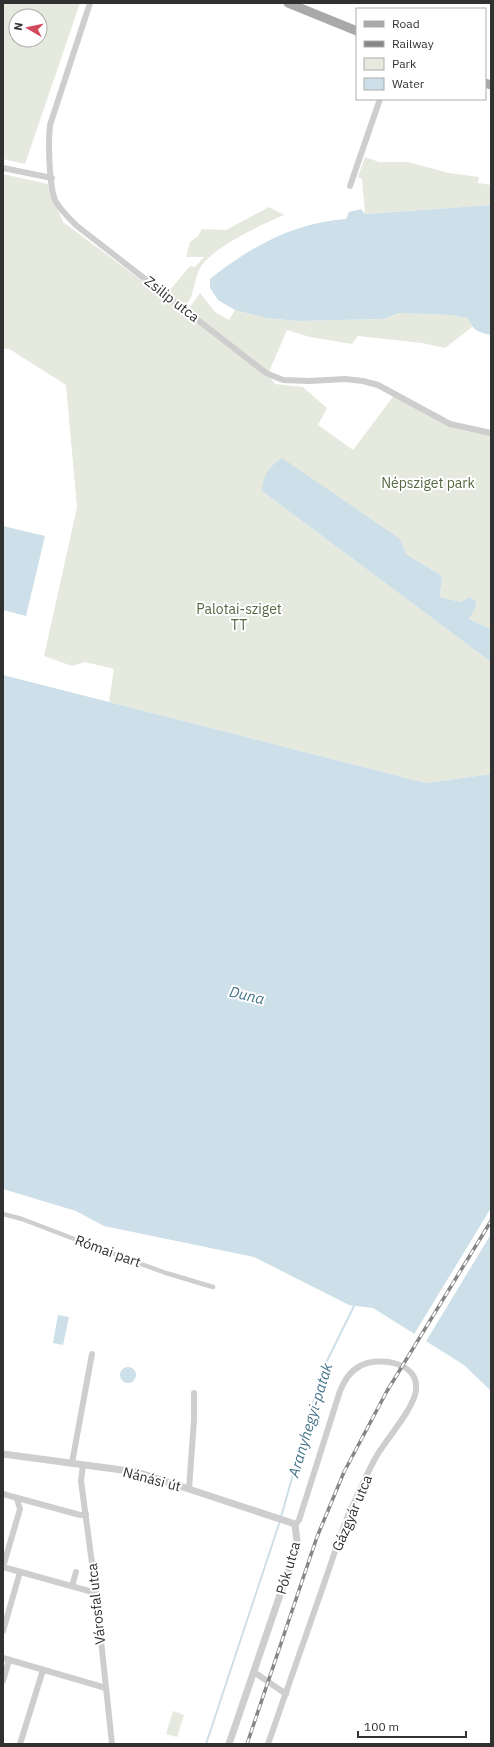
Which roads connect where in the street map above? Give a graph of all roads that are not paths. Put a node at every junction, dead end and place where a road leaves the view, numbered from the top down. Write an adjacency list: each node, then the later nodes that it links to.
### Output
1 (90, 3): 6 (street, Zsilip utca)
2 (288, 3): 3 (main road)
3 (356, 31)
4 (380, 100): 7 (street)
5 (3, 168): 6 (street)
6 (52, 178): 8 (street, Zsilip utca)
7 (350, 186)
8 (491, 433)
9 (3, 1214): 10 (street, Római part)
10 (213, 1287)
11 (92, 1354): 15 (street)
12 (340, 1391): 21 (street, Pók utca); 33 (street, Gázgyár utca)
13 (194, 1393): 17 (street)
14 (3, 1454): 15 (street, Nánási út)
15 (72, 1463): 16 (street, Nánási út)
16 (82, 1465): 17 (street, Nánási út); 20 (street, Városfal utca)
17 (189, 1489): 21 (street, Nánási út)
18 (3, 1494): 19 (street)
19 (18, 1499): 20 (street); 22 (street)
20 (86, 1515): 26 (street, Városfal utca)
21 (293, 1524): 30 (street, Pók utca)
22 (3, 1567): 23 (street)
23 (20, 1572): 25 (street); 27 (street)
24 (76, 1572): 25 (street)
25 (72, 1586): 26 (street)
26 (96, 1593): 32 (street, Városfal utca)
27 (3, 1631)
28 (6, 1659): 29 (street); 31 (street)
29 (43, 1670): 32 (street); 34 (street)
30 (254, 1672): 33 (street); 36 (street, Pók utca)
31 (3, 1681)
32 (106, 1688): 35 (street, Városfal utca)
33 (286, 1694): 37 (street, Gázgyár utca)
34 (20, 1744)
35 (112, 1744)
36 (229, 1744)
37 (268, 1744)

